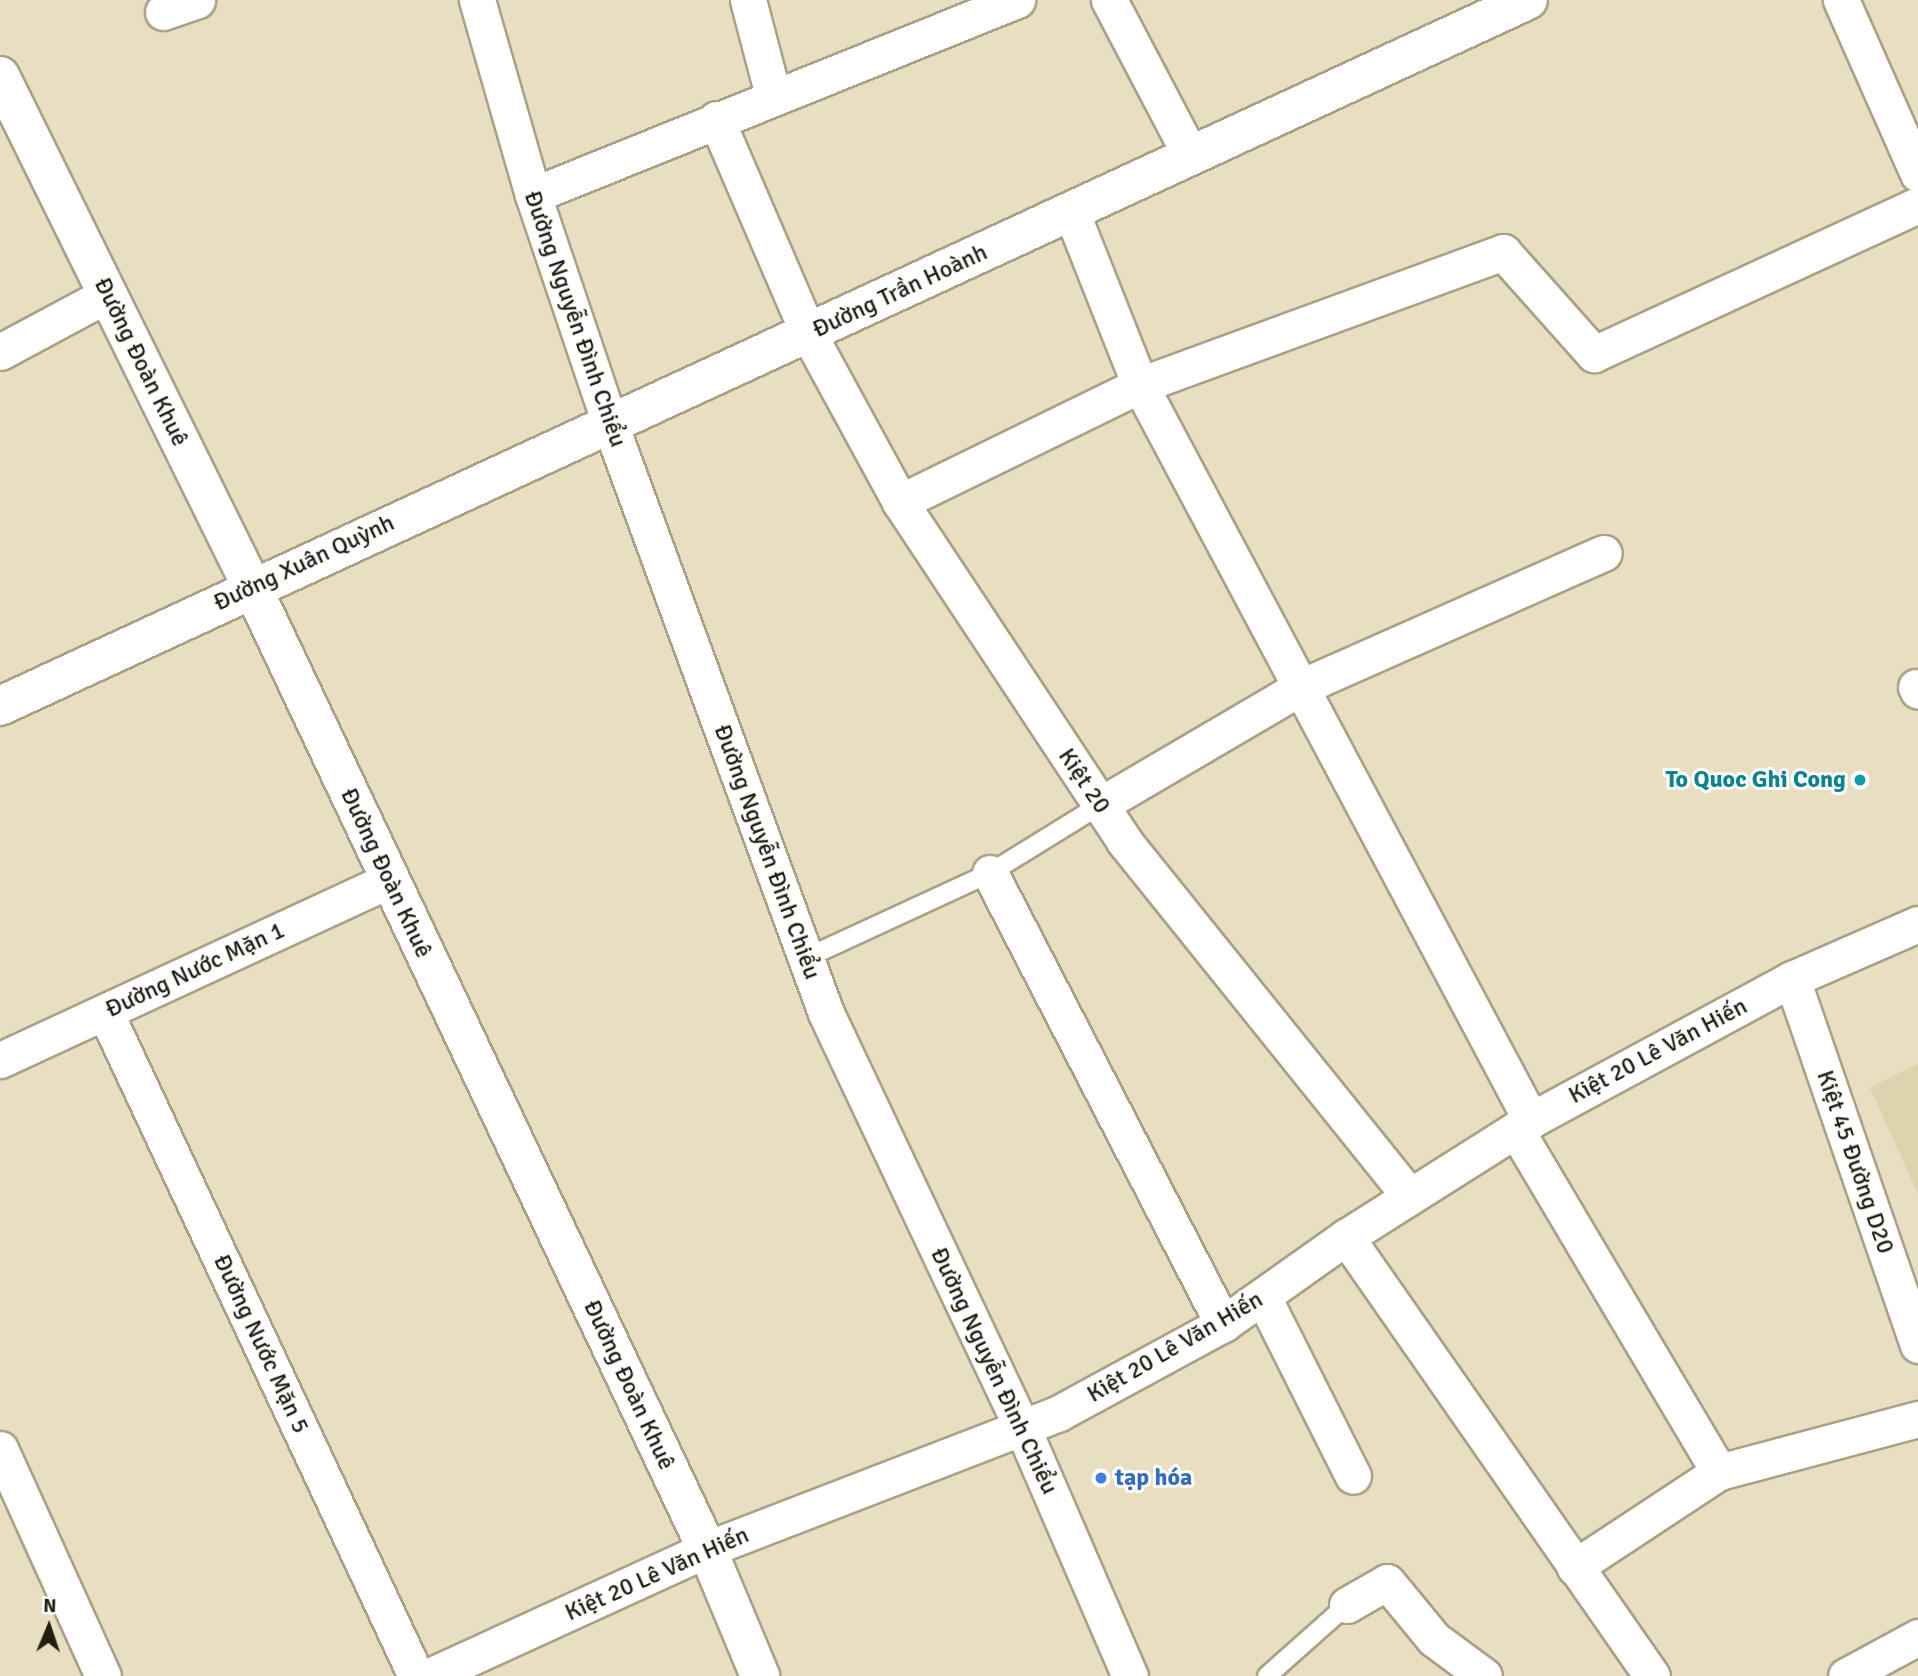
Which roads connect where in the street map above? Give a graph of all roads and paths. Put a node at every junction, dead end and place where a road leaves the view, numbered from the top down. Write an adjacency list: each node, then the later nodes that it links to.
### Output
1 (197, 0): 8 (street)
2 (477, 0): 14 (street, Đường Nguyễn Đình Chiểu)
3 (748, 0): 10 (street)
4 (1017, 0): 10 (street)
5 (1109, 0): 12 (street)
6 (1528, 0): 12 (street, Đường Trần Hoành)
7 (1841, 0): 13 (street)
8 (163, 12)
9 (0, 76): 17 (street, Đường Đoàn Khuê)
10 (773, 95): 11 (street)
11 (716, 119): 14 (street); 18 (street, Kiệt 20)
12 (1191, 156): 16 (street, Đường Trần Hoành)
13 (1918, 174)
14 (533, 195): 21 (street, Đường Nguyễn Đình Chiểu)
15 (1918, 205): 20 (street)
16 (1071, 211): 18 (street, Đường Trần Hoành); 20 (street)
17 (108, 294): 19 (street); 24 (street, Đường Đoàn Khuê)
18 (808, 333): 21 (street, Đường Trần Hoành); 22 (street, Kiệt 20)
19 (0, 352)
20 (1140, 385): 22 (street); 25 (street)
21 (610, 424): 24 (street, Đường Xuân Quỳnh); 31 (street, Đường Nguyễn Đình Chiểu)
22 (900, 502): 27 (street, Kiệt 20)
23 (1604, 553): 25 (street)
24 (252, 587): 26 (street, Đường Xuân Quỳnh); 29 (street, Đường Đoàn Khuê)
25 (1301, 687): 27 (street); 35 (street)
26 (0, 706)
27 (1100, 805): 28 (lane); 36 (street, Kiệt 20)
28 (990, 873): 31 (lane); 39 (street)
29 (389, 880): 33 (street, Đường Nước Mặn 1); 46 (street, Đường Đoàn Khuê)
30 (1918, 924): 32 (street, Kiệt 20 Lê Văn Hiến)
31 (806, 958): 42 (street, Đường Nguyễn Đình Chiểu)
32 (1791, 979): 35 (street, Kiệt 20 Lê Văn Hiến); 40 (street, Kiệt 45 Đường D20)
33 (105, 1012): 34 (street, Đường Nước Mặn 1); 51 (street, Đường Nước Mặn 5)
34 (0, 1060)
35 (1523, 1125): 36 (street, Kiệt 20 Lê Văn Hiến); 44 (street)
36 (1409, 1196): 37 (street, Kiệt 20 Lê Văn Hiến)
37 (1346, 1237): 38 (street, Kiệt 20 Lê Văn Hiến); 47 (street)
38 (1263, 1297): 39 (street, Kiệt 20 Lê Văn Hiến); 45 (street)
39 (1223, 1324): 42 (street, Kiệt 20 Lê Văn Hiến)
40 (1918, 1345)
41 (1918, 1419): 44 (street)
42 (1023, 1429): 46 (street, Kiệt 20 Lê Văn Hiến); 54 (street, Đường Nguyễn Đình Chiểu)
43 (0, 1449): 50 (street)
44 (1719, 1472): 47 (street)
45 (1353, 1476)
46 (707, 1549): 52 (street, Kiệt 20 Lê Văn Hiến); 53 (street, Đường Đoàn Khuê)
47 (1575, 1567): 57 (street)
48 (1347, 1605): 55 (lane); 56 (street)
49 (1918, 1637): 58 (street)
50 (103, 1676)
51 (416, 1676)
52 (430, 1676)
53 (760, 1676)
54 (1130, 1676)
55 (1267, 1676)
56 (1484, 1676)
57 (1652, 1676)
58 (1846, 1676)

